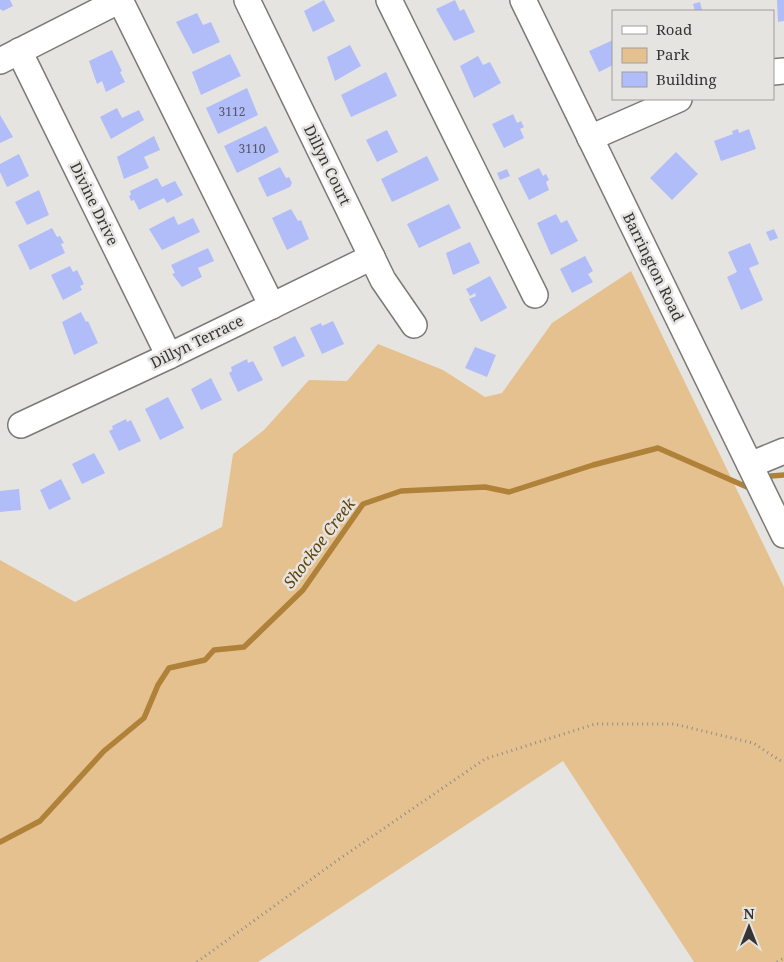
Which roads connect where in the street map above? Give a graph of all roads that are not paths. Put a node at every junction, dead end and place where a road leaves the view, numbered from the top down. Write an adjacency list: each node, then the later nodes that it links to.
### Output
1 (120, 0): 5 (street); 10 (street)
2 (248, 0): 8 (street, Dillyn Court)
3 (389, 0): 9 (street)
4 (523, 0): 7 (street, Barrington Road)
5 (9, 56): 12 (street, Divine Drive)
6 (677, 100): 7 (street)
7 (590, 138): 15 (street, Barrington Road)
8 (372, 257): 10 (street, Dillyn Terrace); 11 (street, Dillyn Court)
9 (535, 295)
10 (272, 306): 12 (street, Dillyn Terrace)
11 (414, 325)
12 (169, 356): 13 (street, Dillyn Terrace)
13 (21, 425)
14 (784, 451): 15 (street)
15 (750, 465): 16 (street, Barrington Road)
16 (777, 500): 17 (street, Barrington Road)
17 (784, 534)

